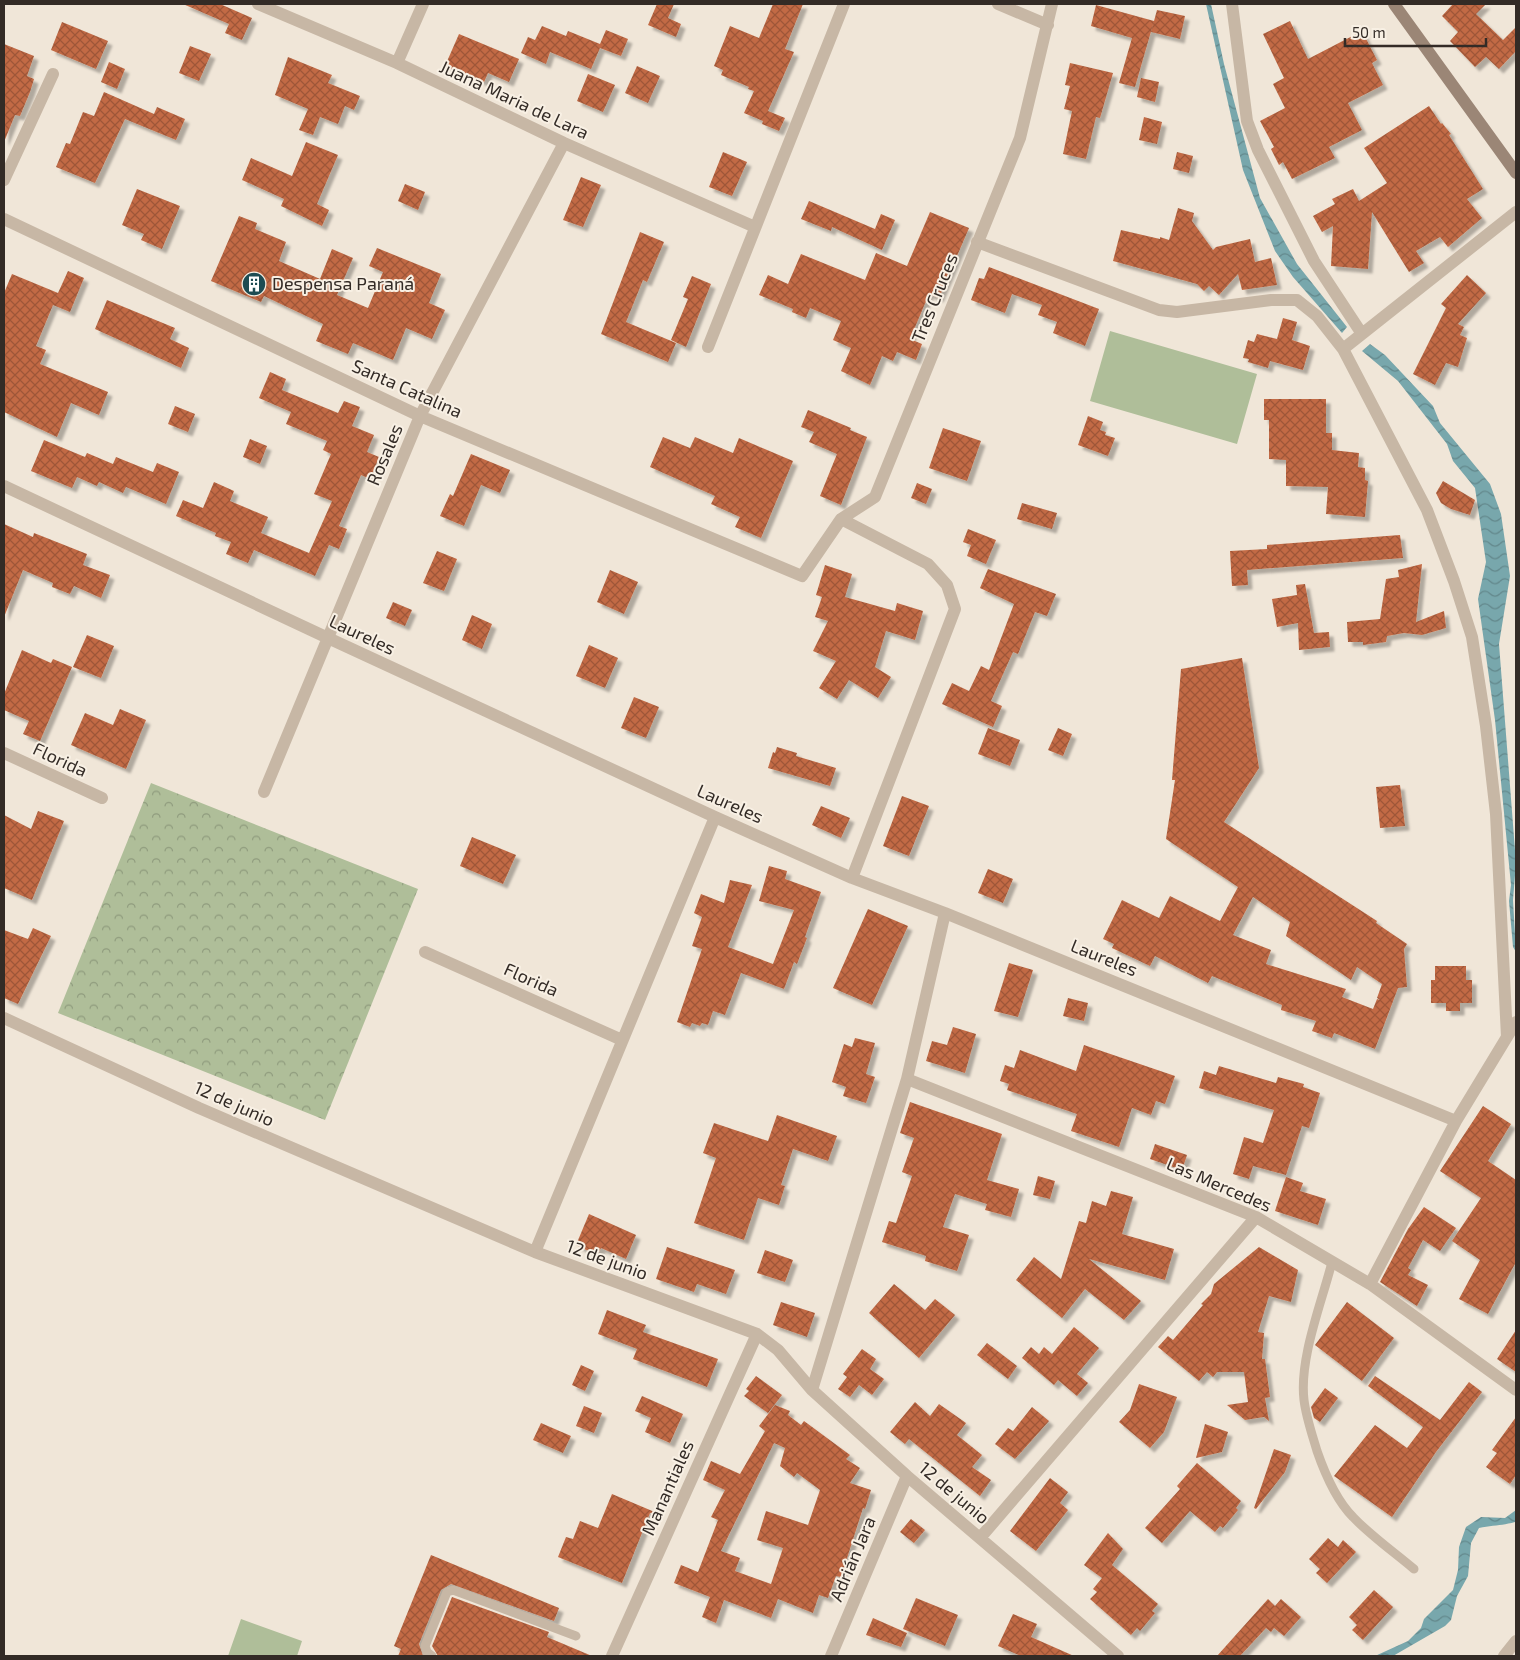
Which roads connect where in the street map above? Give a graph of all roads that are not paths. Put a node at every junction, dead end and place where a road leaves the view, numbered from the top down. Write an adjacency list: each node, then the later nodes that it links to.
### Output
1 (258, 4): 9 (street, Juana Maria de Lara)
2 (423, 4): 9 (street)
3 (844, 4): 16 (street)
4 (998, 4): 8 (street)
5 (1052, 4): 8 (street, Tres Cruces)
6 (1232, 4): 18 (street)
7 (1394, 4): 12 (main road)
8 (1048, 25): 17 (street, Tres Cruces)
9 (397, 63): 11 (street, Juana Maria de Lara)
10 (53, 74): 13 (street)
11 (564, 143): 16 (street, Juana Maria de Lara); 21 (street, Rosales)
12 (1516, 173)
13 (4, 180)
14 (1516, 212): 18 (street)
15 (4, 219): 21 (street, Santa Catalina)
16 (755, 227): 19 (street)
17 (976, 242): 20 (street); 23 (street, Tres Cruces)
18 (1362, 334): 20 (street)
19 (708, 347)
20 (1343, 349): 35 (street)
21 (420, 416): 24 (street, Santa Catalina); 25 (street, Rosales)
22 (4, 486): 25 (street, Laureles)
23 (841, 519): 24 (street, Tres Cruces); 30 (street)
24 (802, 576)
25 (328, 638): 27 (street, Rosales); 29 (street, Laureles)
26 (4, 754): 28 (street, Florida)
27 (264, 792)
28 (102, 798)
29 (715, 817): 30 (street, Laureles); 36 (street)
30 (852, 878): 31 (street, Laureles)
31 (945, 913): 37 (street); 38 (street, Laureles)
32 (425, 952): 36 (street, Florida)
33 (4, 1018): 40 (street, 12 de junio)
34 (1516, 1022): 35 (street)
35 (1507, 1037): 38 (street)
36 (622, 1040): 40 (street)
37 (907, 1080): 39 (street, Las Mercedes); 44 (street)
38 (1456, 1121): 42 (street)
39 (1256, 1217): 41 (street, Las Mercedes); 47 (street)
40 (535, 1252): 43 (street, 12 de junio)
41 (1332, 1262): 42 (street, Las Mercedes); 48 (lane)
42 (1370, 1284): 45 (street, Las Mercedes)
43 (757, 1334): 44 (street, 12 de junio); 52 (street, Manantiales)
44 (812, 1390): 46 (street, 12 de junio)
45 (1516, 1390)
46 (907, 1476): 47 (street, 12 de junio); 53 (street, Adrián Jara)
47 (980, 1538): 54 (street, 12 de junio)
48 (1414, 1569)
49 (576, 1636): 51 (lane)
50 (1516, 1641): 55 (street)
51 (432, 1656)
52 (612, 1656)
53 (831, 1656)
54 (1118, 1656)
55 (1504, 1656)

